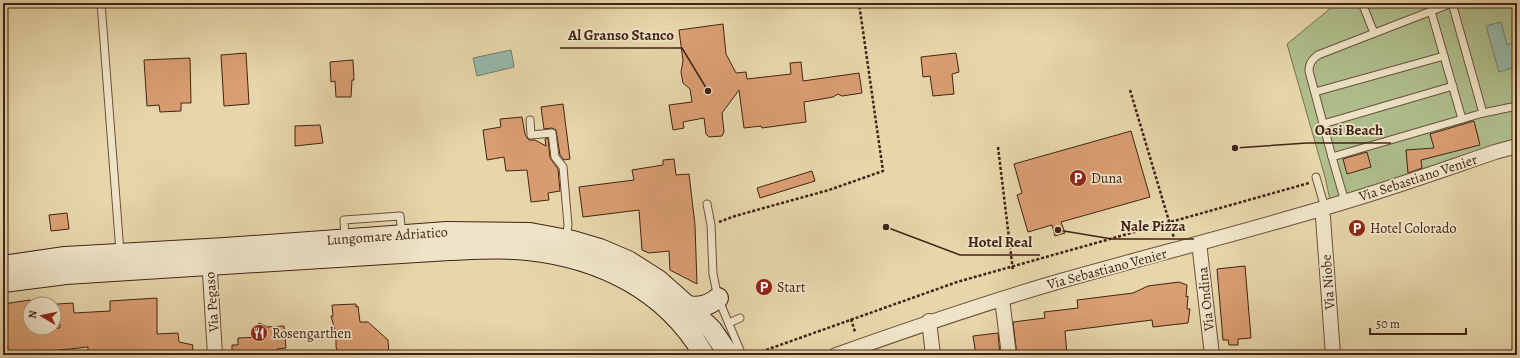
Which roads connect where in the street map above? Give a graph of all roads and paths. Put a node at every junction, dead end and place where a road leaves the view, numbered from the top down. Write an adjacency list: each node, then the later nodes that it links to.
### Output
1 (101, 3): 28 (lane)
2 (859, 3): 24 (path)
3 (1362, 3): 6 (lane)
4 (1452, 3): 5 (lane); 12 (lane)
5 (1432, 8): 6 (lane); 7 (lane)
6 (1374, 33): 10 (lane)
7 (1444, 56): 8 (lane); 10 (lane)
8 (1453, 86): 13 (lane); 15 (lane)
9 (1130, 90): 23 (path)
10 (1315, 92): 15 (lane)
11 (1517, 106): 12 (lane)
12 (1483, 113): 13 (lane)
13 (1462, 119): 18 (lane)
14 (530, 120): 25 (lane)
15 (1323, 124): 18 (lane)
16 (1517, 146): 20 (street, Via Sebastiano Venier)
17 (998, 147): 31 (path)
18 (1332, 157): 20 (lane)
19 (1316, 179): 22 (lane); 23 (path)
20 (1345, 202): 22 (street, Via Sebastiano Venier)
21 (707, 204): 24 (lane)
22 (1323, 208): 26 (street, Via Sebastiano Venier); 51 (street, Via Niobe)
23 (1169, 223): 27 (path); 31 (path)
24 (711, 225): 34 (lane)
25 (566, 239): 29 (street, Lungomare Adriatico); 36 (street, Lungomare Adriatico)
26 (1198, 244): 27 (street, Via Sebastiano Venier); 50 (street, Via Ondina)
27 (1177, 250): 35 (street, Via Sebastiano Venier)
28 (120, 254): 29 (street, Lungomare Adriatico); 30 (street, Lungomare Adriatico)
29 (209, 257): 33 (street, Lungomare Adriatico); 43 (street, Via Pegaso); 44 (street, Lungomare Adriatico)
30 (3, 266)
31 (1012, 266): 32 (path); 38 (path)
32 (1013, 271)
33 (3, 282)
34 (718, 298): 36 (street); 40 (lane)
35 (1002, 299): 39 (street, Via Sebastiano Venier); 49 (street)
36 (687, 306): 45 (street, Lungomare Adriatico)
37 (740, 318): 40 (lane)
38 (850, 319): 41 (path); 47 (path)
39 (929, 321): 42 (street, Via Sebastiano Venier); 48 (street)
40 (729, 323): 46 (lane)
41 (855, 332)
42 (844, 354)
43 (215, 355)
44 (704, 355)
45 (729, 355)
46 (742, 355)
47 (752, 355)
48 (933, 355)
49 (1009, 355)
50 (1212, 355)
51 (1333, 355)

